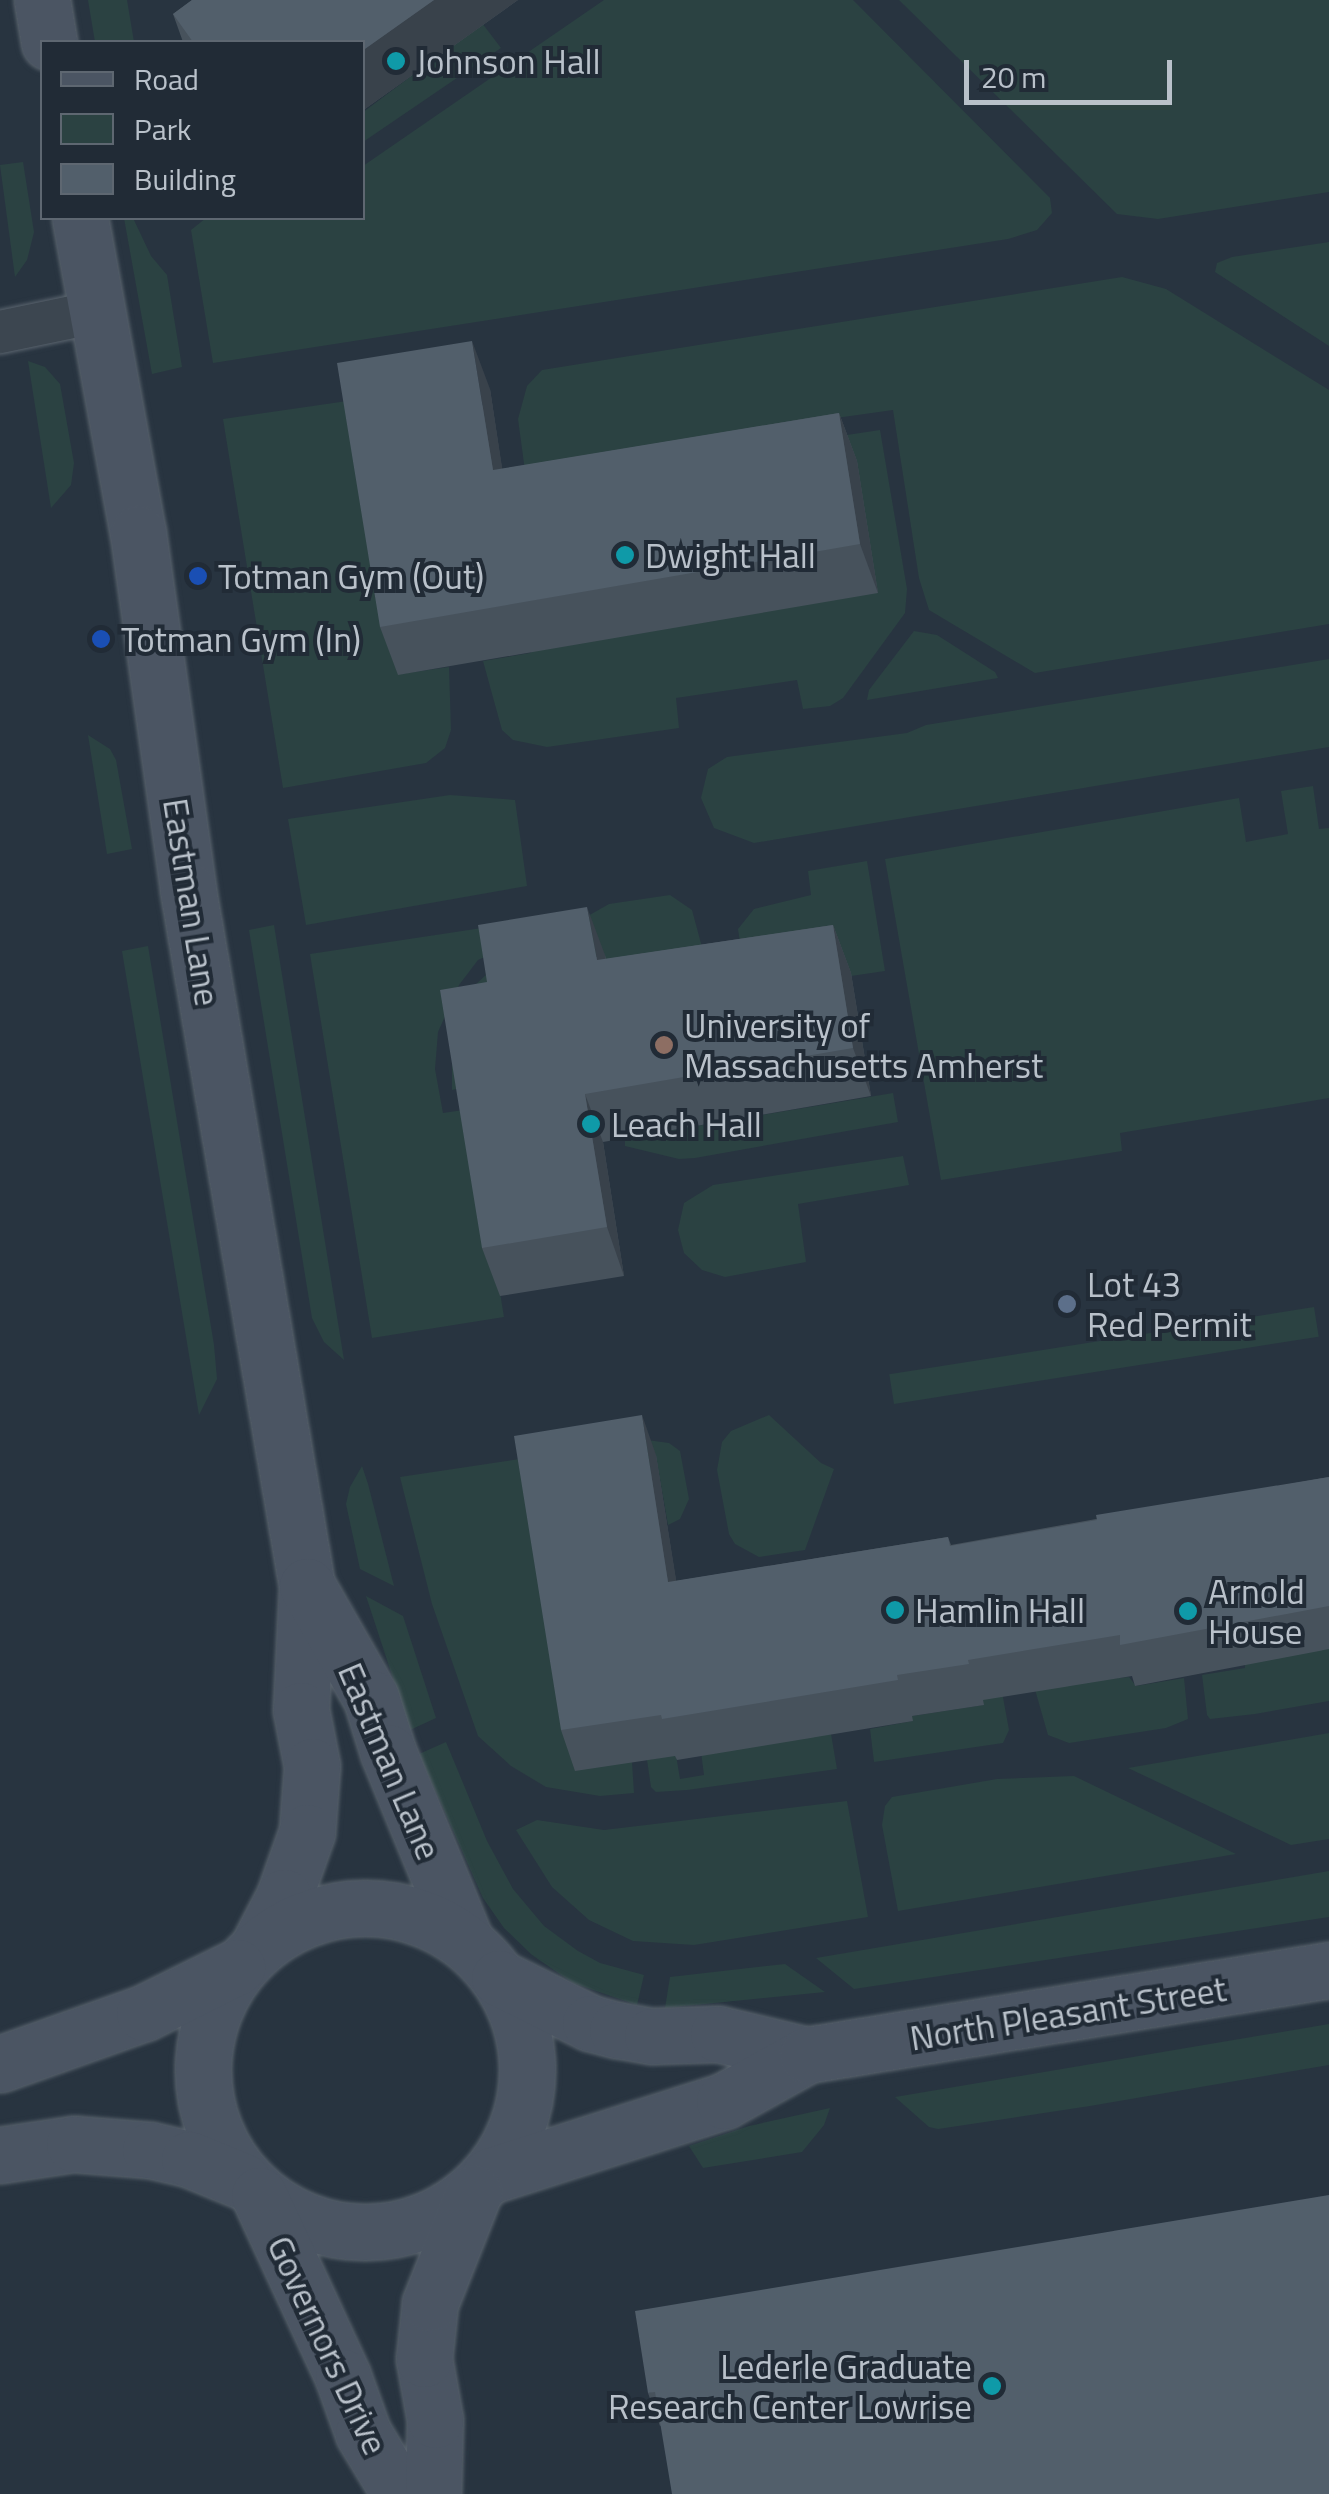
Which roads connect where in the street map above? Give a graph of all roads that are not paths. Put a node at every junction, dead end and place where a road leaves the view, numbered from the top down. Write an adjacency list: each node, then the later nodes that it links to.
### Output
1 (42, 0): 2 (main road)
2 (49, 40)
3 (80, 220): 4 (main road, Eastman Lane)
4 (96, 312): 5 (lane); 6 (main road, Eastman Lane)
5 (0, 332)
6 (307, 1586): 7 (main road, Eastman Lane); 8 (main road, Eastman Lane)
7 (248, 1956): 8 (main road); 11 (main road); 14 (main road)
8 (482, 1959): 10 (main road, North Pleasant Street); 13 (main road)
9 (1329, 1970): 10 (main road, North Pleasant Street)
10 (807, 2055): 13 (main road, North Pleasant Street)
11 (0, 2064)
12 (0, 2155): 14 (main road)
13 (481, 2184): 14 (main road); 16 (main road, Governors Drive)
14 (251, 2188): 15 (main road, Governors Drive)
15 (400, 2494)
16 (433, 2494)

